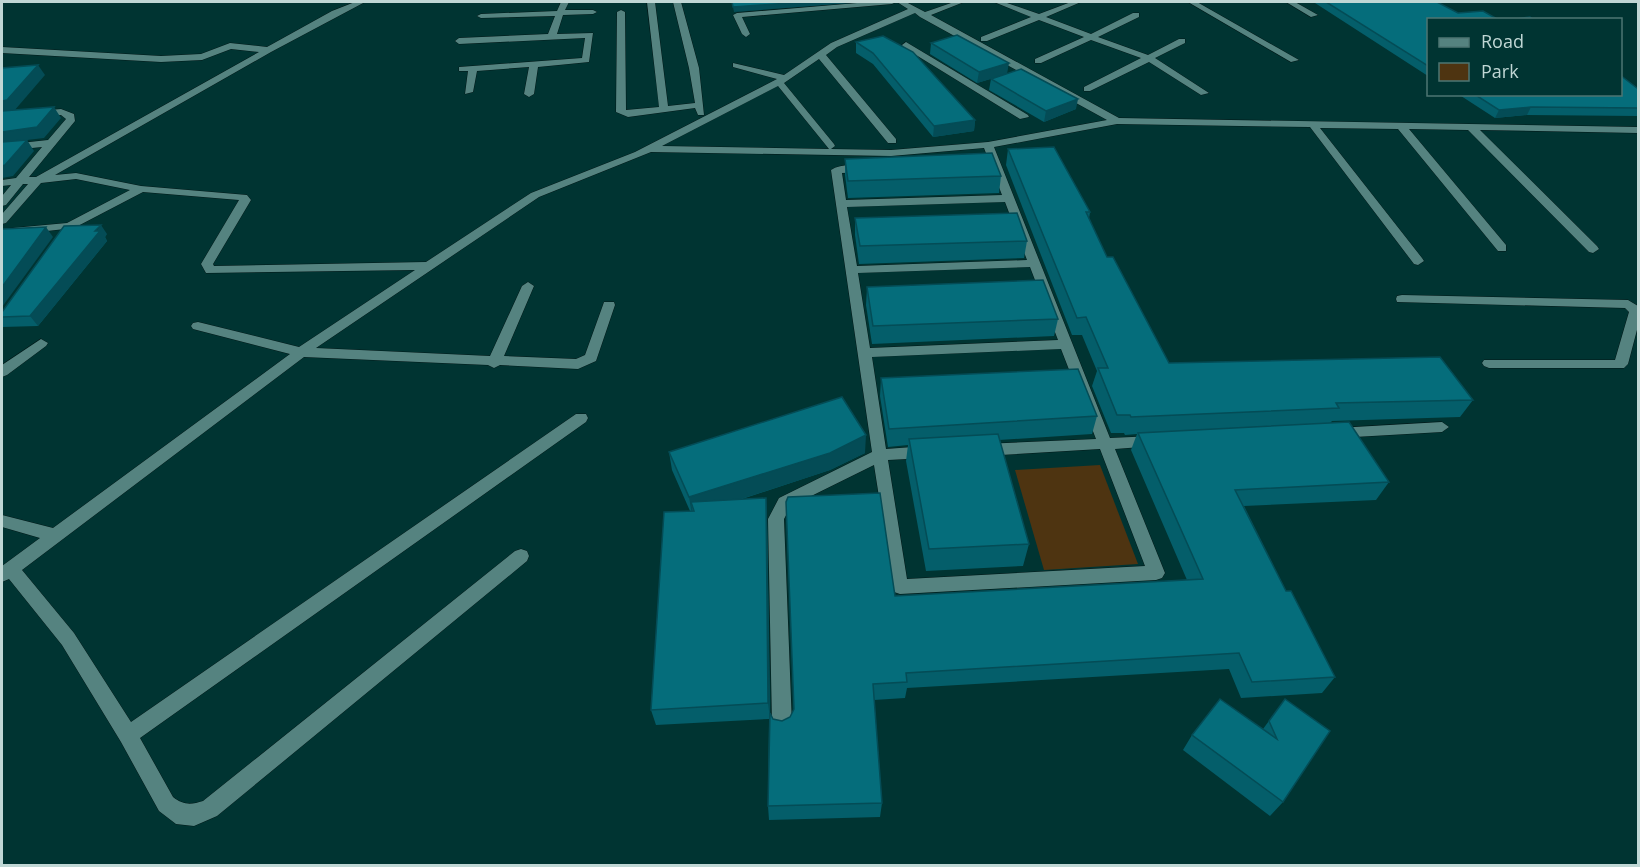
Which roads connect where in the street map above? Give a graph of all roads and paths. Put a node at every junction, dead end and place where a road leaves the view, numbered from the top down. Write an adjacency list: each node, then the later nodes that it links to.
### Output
1 (362, 2): 30 (street)
2 (565, 2): 15 (street)
3 (651, 2): 49 (street)
4 (677, 2): 48 (street)
5 (892, 2): 20 (street)
6 (901, 2): 14 (street)
7 (960, 2): 14 (street)
8 (998, 2): 19 (street)
9 (1077, 2): 19 (street)
10 (1192, 2): 33 (street)
11 (1290, 2): 17 (street)
12 (593, 12): 15 (street)
13 (621, 12): 49 (street)
14 (918, 12): 21 (street); 39 (street)
15 (560, 13): 18 (street); 22 (street)
16 (1136, 15): 23 (street)
17 (1314, 15)
18 (481, 16)
19 (1038, 17): 23 (street); 24 (street)
20 (746, 34)
21 (857, 34): 26 (street); 31 (street)
22 (552, 36): 25 (street); 35 (street)
23 (1091, 37): 32 (street); 34 (street)
24 (984, 39)
25 (459, 41)
26 (878, 41)
27 (1182, 41): 32 (street)
28 (906, 45): 43 (street)
29 (2, 50): 30 (street)
30 (268, 50): 66 (street)
31 (821, 55): 41 (street); 58 (street)
32 (1149, 58): 44 (street); 46 (street)
33 (1294, 60)
34 (1038, 61)
35 (534, 65): 37 (street); 47 (street)
36 (736, 65): 41 (street)
37 (473, 68): 38 (street); 45 (street)
38 (462, 69)
39 (1029, 72): 40 (street); 52 (street)
40 (1019, 75)
41 (782, 80): 53 (street); 61 (street)
42 (987, 85): 43 (street)
43 (976, 88): 51 (street)
44 (1087, 89)
45 (468, 92)
46 (1204, 93)
47 (529, 94)
48 (700, 105): 49 (street); 53 (street)
49 (664, 110)
50 (2, 117): 59 (street)
51 (1024, 117)
52 (1117, 121): 54 (street); 60 (street)
53 (703, 122): 63 (street)
54 (1313, 125): 55 (street); 78 (street)
55 (1401, 126): 56 (street); 76 (street)
56 (1471, 127): 57 (street); 77 (street)
57 (1638, 130)
58 (892, 141)
59 (52, 143): 62 (street); 65 (street)
60 (988, 145): 63 (street); 69 (street)
61 (830, 146)
62 (2, 148)
63 (650, 149): 80 (street)
64 (882, 168): 71 (street)
65 (22, 180): 66 (street); 67 (street); 70 (street)
66 (36, 181): 68 (street); 72 (street)
67 (2, 183)
68 (141, 189): 73 (street); 80 (street)
69 (1009, 198): 71 (street); 79 (street)
70 (2, 203)
71 (842, 204): 81 (street)
72 (2, 220)
73 (70, 226): 74 (street); 75 (street)
74 (2, 233)
75 (56, 244)
76 (1502, 248)
77 (1593, 249)
78 (1418, 261)
79 (1034, 263): 81 (street); 87 (street)
80 (426, 266): 89 (street)
81 (852, 270): 90 (street)
82 (528, 286): 91 (street)
83 (1402, 299): 88 (street)
84 (609, 305): 91 (street)
85 (198, 326): 89 (street)
86 (41, 343): 93 (street)
87 (1066, 344): 90 (street); 98 (street)
88 (1632, 350): 92 (street)
89 (301, 352): 91 (street); 103 (street)
90 (864, 353): 101 (street)
91 (494, 363)
92 (1489, 363)
93 (2, 372)
94 (581, 418): 107 (street)
95 (1442, 428): 96 (street)
96 (1326, 433)
97 (1174, 440): 98 (street)
98 (1105, 444): 99 (street); 101 (street)
99 (963, 451)
100 (939, 452): 101 (street)
101 (880, 455): 106 (street)
102 (2, 521): 103 (street)
103 (54, 535): 105 (street)
104 (520, 556): 107 (street)
105 (6, 572): 107 (street)
106 (782, 725)
107 (128, 735)

